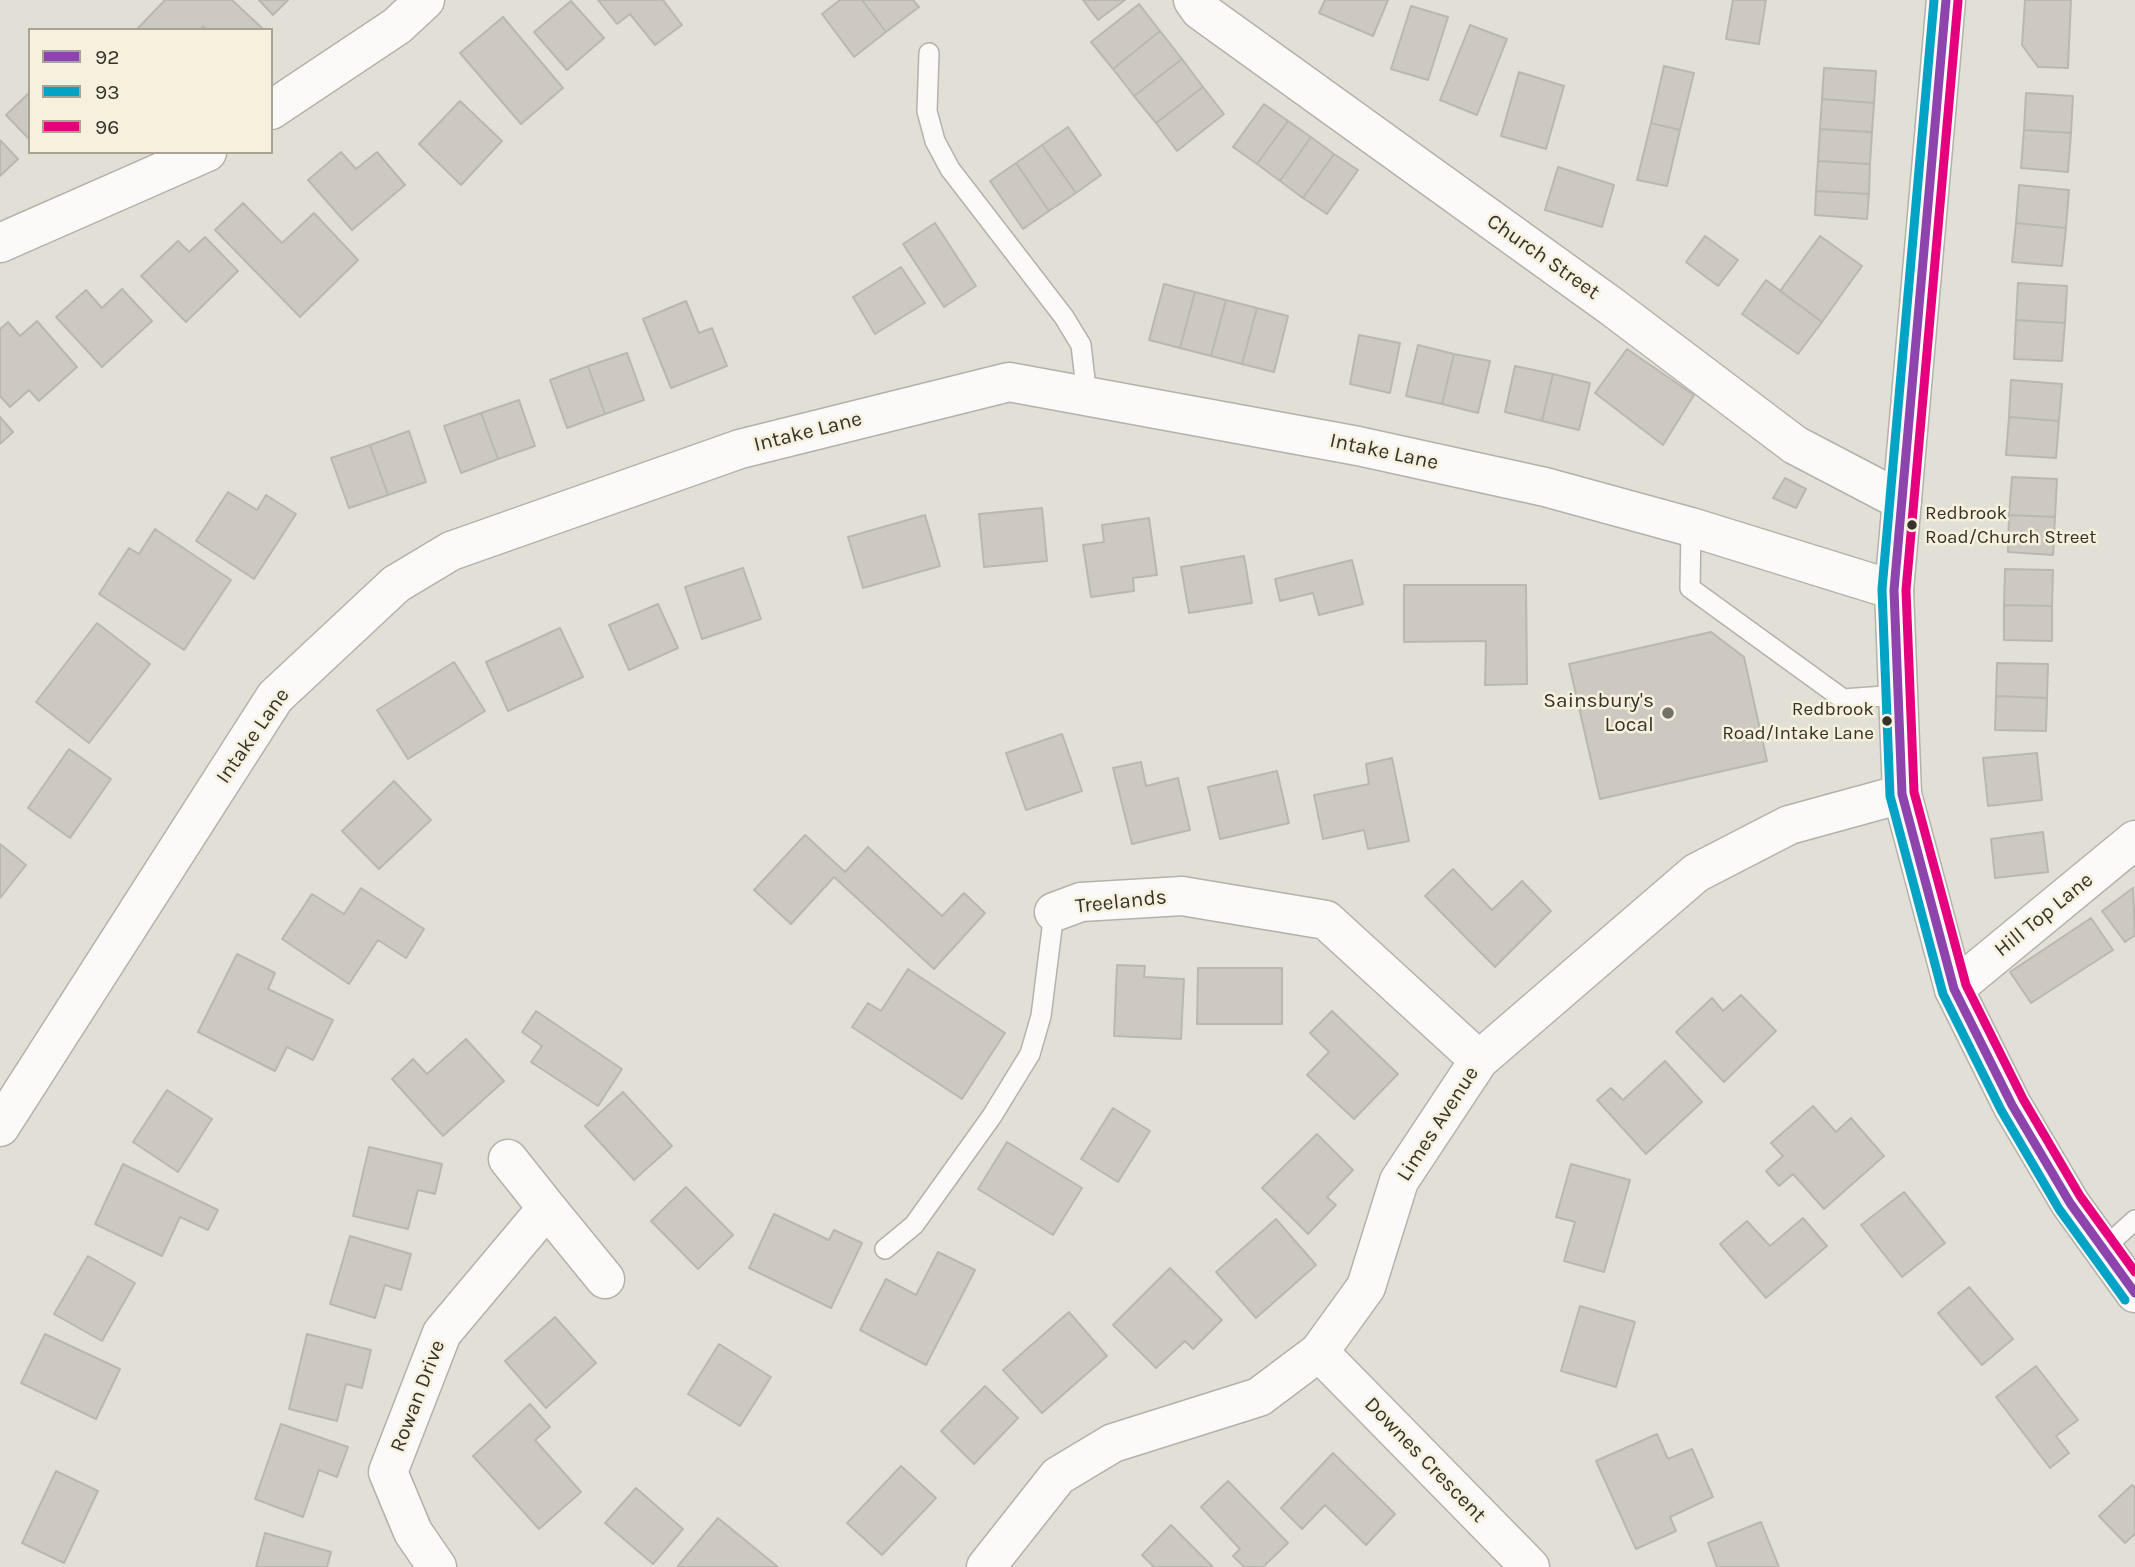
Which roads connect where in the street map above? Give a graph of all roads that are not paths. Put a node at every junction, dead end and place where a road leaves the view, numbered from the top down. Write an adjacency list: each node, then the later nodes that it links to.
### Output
1 (425, 0): 5 (street)
2 (1193, 0): 9 (street, Church Street)
3 (1946, 0): 9 (street)
4 (929, 53): 8 (lane)
5 (273, 109)
6 (202, 154): 7 (street)
7 (0, 243)
8 (1087, 397): 10 (street, Intake Lane); 18 (street, Intake Lane)
9 (1902, 501): 11 (street)
10 (1692, 527): 11 (street, Intake Lane); 12 (lane)
11 (1894, 590): 12 (street)
12 (1898, 695): 13 (street)
13 (1902, 794): 16 (street); 17 (street, Limes Avenue)
14 (2135, 840): 16 (street, Hill Top Lane)
15 (1054, 912): 17 (street, Treelands); 22 (lane, Treelands)
16 (1954, 989): 23 (street)
17 (1479, 1060): 26 (street, Limes Avenue)
18 (0, 1127)
19 (508, 1160): 20 (street)
20 (547, 1208): 24 (street); 27 (street, Rowan Drive)
21 (2135, 1220): 23 (lane)
22 (885, 1249)
23 (2103, 1249): 25 (street)
24 (605, 1279)
25 (2135, 1293)
26 (1320, 1352): 28 (street, Limes Avenue); 29 (street, Downes Crescent)
27 (437, 1567)
28 (986, 1567)
29 (1530, 1567)

